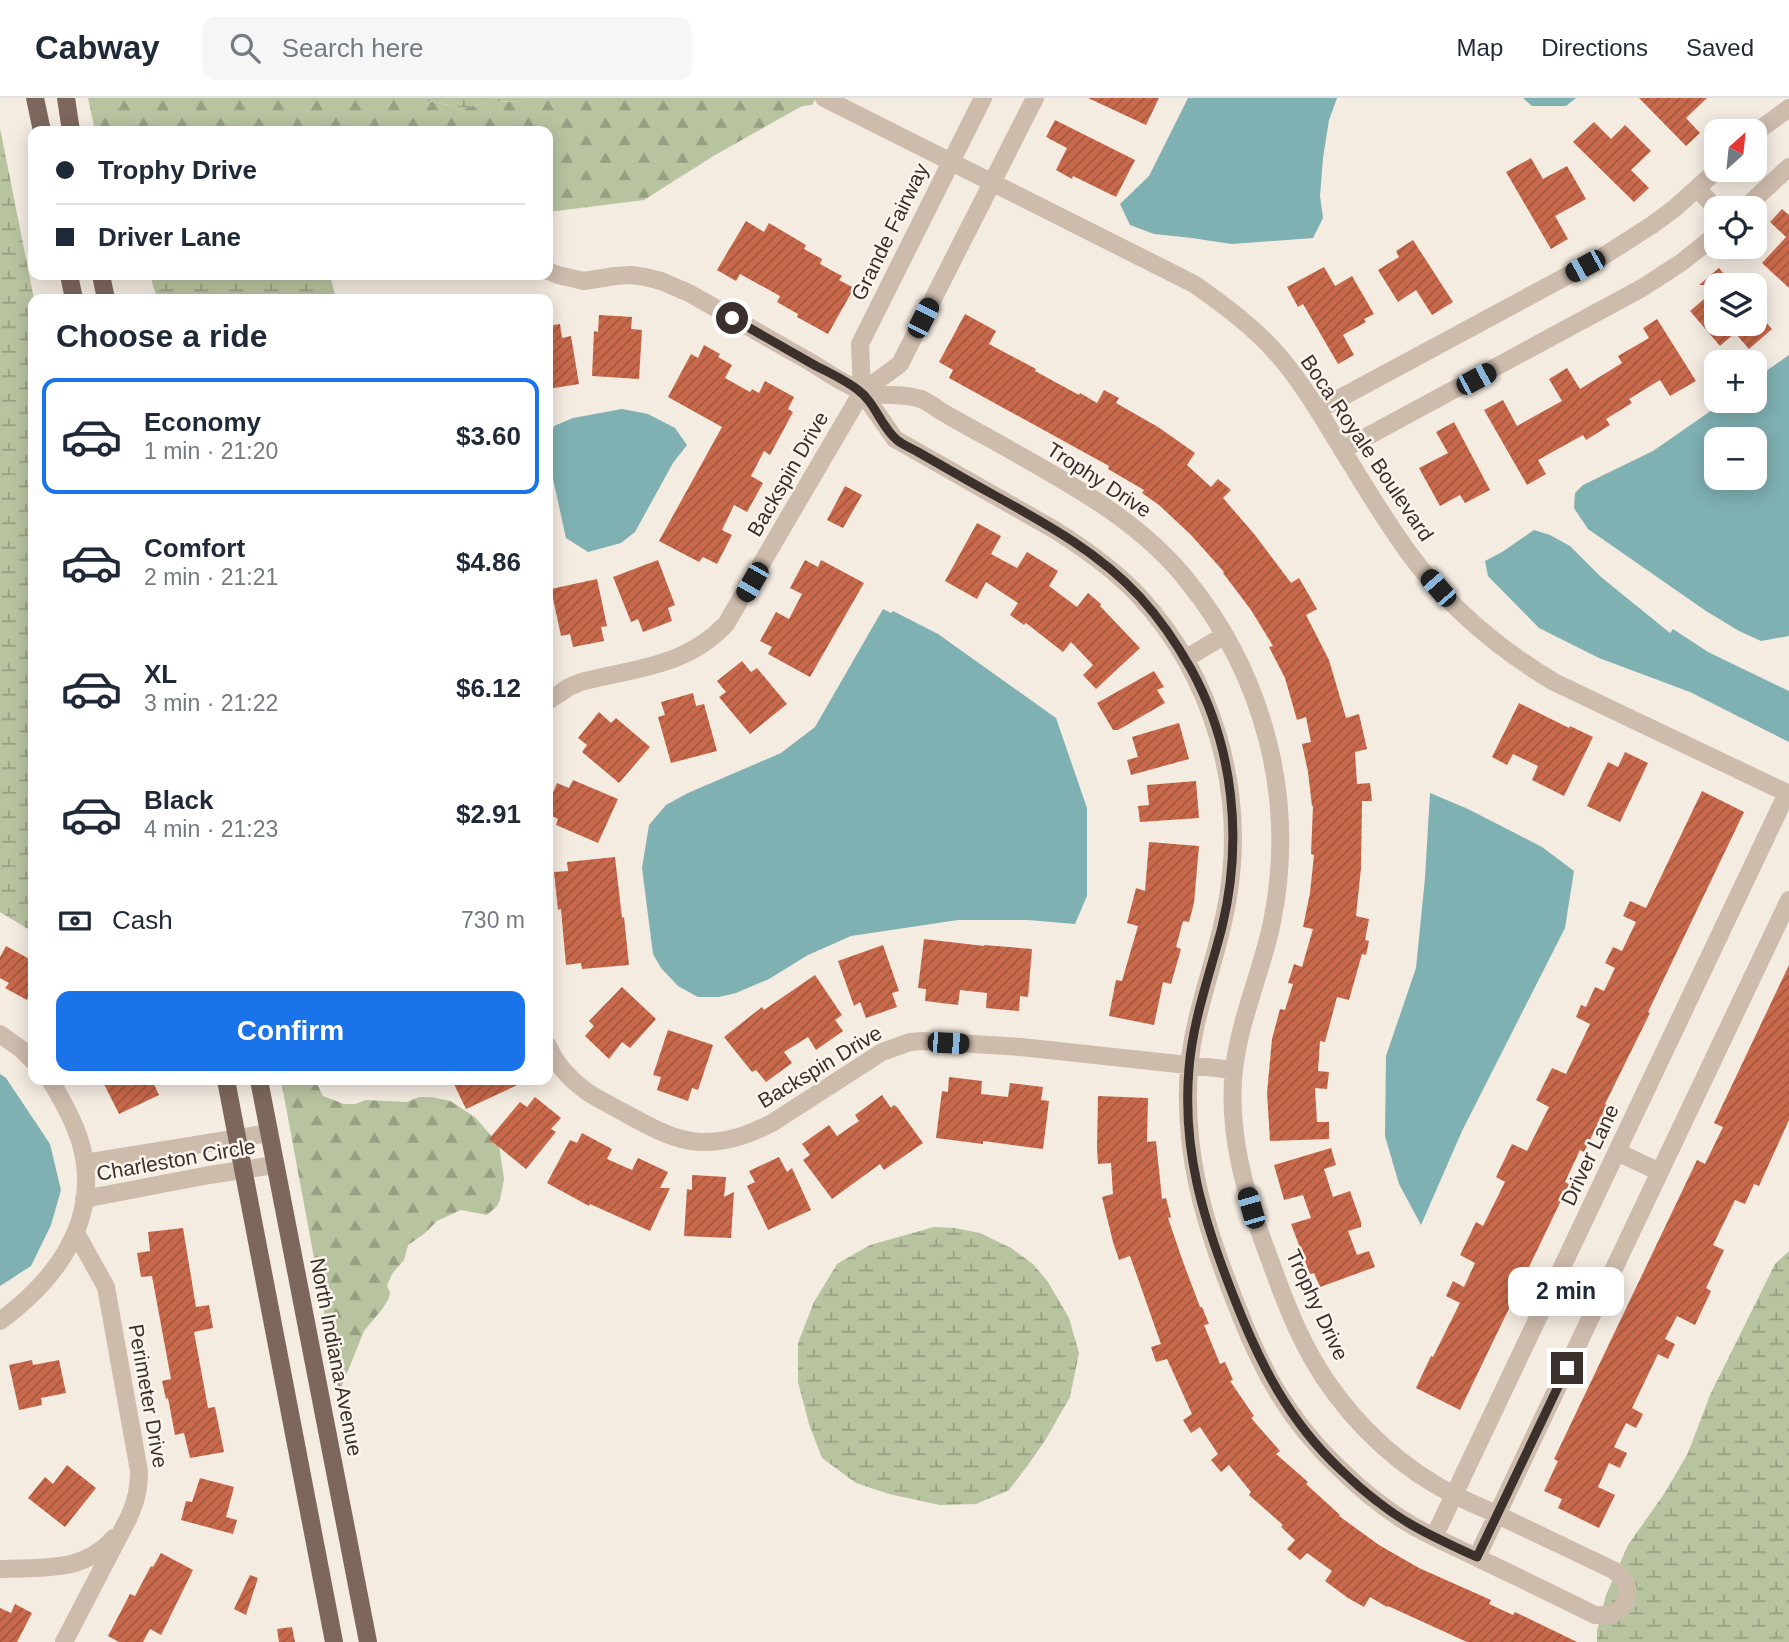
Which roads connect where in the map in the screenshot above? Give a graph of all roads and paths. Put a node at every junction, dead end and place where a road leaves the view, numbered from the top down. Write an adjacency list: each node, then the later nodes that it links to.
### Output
1 (35, 98): 8 (main road)
2 (66, 98): 9 (main road)
3 (824, 98): 10 (street, Boca Royale Boulevard)
4 (982, 98): 10 (street, Grande Fairway)
5 (1035, 98): 12 (street)
6 (1789, 107): 7 (street)
7 (1768, 123)
8 (41, 126)
9 (70, 126)
10 (951, 161): 12 (street, Boca Royale Boulevard); 19 (street, Grande Fairway)
11 (1789, 167): 16 (street)
12 (992, 182): 19 (street, Backspin Drive); 20 (street, Boca Royale Boulevard)
13 (1704, 182): 14 (street)
14 (1697, 188): 15 (street); 20 (street)
15 (1705, 196)
16 (1758, 196)
17 (1704, 244): 21 (street)
18 (553, 273): 19 (street, Trophy Drive)
19 (862, 392): 22 (street, Trophy Drive); 23 (street, Trophy Drive); 24 (street, Backspin Drive)
20 (1318, 410): 21 (street, Boca Royale Boulevard)
21 (1342, 450): 25 (street, Boca Royale Boulevard)
22 (1225, 635): 23 (street); 31 (street, Trophy Drive)
23 (1185, 659): 30 (street, Trophy Drive)
24 (553, 698)
25 (1788, 794): 37 (street, Driver Lane)
26 (1789, 900): 41 (street)
27 (0, 1034): 28 (street)
28 (28, 1055)
29 (553, 1055): 30 (street, Backspin Drive)
30 (1189, 1065): 31 (street, Backspin Drive); 48 (street, Trophy Drive)
31 (1234, 1070): 45 (street, Trophy Drive)
32 (53, 1085): 38 (street, Charleston Circle)
33 (227, 1085): 36 (main road)
34 (260, 1085): 35 (main road, North Indiana Avenue)
35 (269, 1133): 36 (street, Charleston Circle); 39 (main road, North Indiana Avenue)
36 (237, 1138): 38 (street, Charleston Circle); 40 (main road)
37 (1617, 1152): 41 (street); 45 (street, Driver Lane)
38 (85, 1163): 42 (street, Charleston Circle)
39 (275, 1166): 40 (street, Charleston Circle); 53 (main road, North Indiana Avenue)
40 (244, 1171): 42 (street, Charleston Circle); 52 (main road)
41 (1660, 1172): 46 (street)
42 (84, 1199): 43 (street, Charleston Circle)
43 (76, 1233): 44 (street, Charleston Circle); 47 (street, Perimeter Drive)
44 (0, 1321)
45 (1454, 1494): 46 (street, Trophy Drive); 48 (street, Driver Lane)
46 (1497, 1515): 49 (street); 49 (street, Trophy Drive)
47 (130, 1517): 50 (street); 51 (street, Perimeter Drive)
48 (1434, 1537): 49 (street, Trophy Drive)
49 (1477, 1557)
50 (0, 1569)
51 (64, 1642)
52 (334, 1642)
53 (368, 1642)

